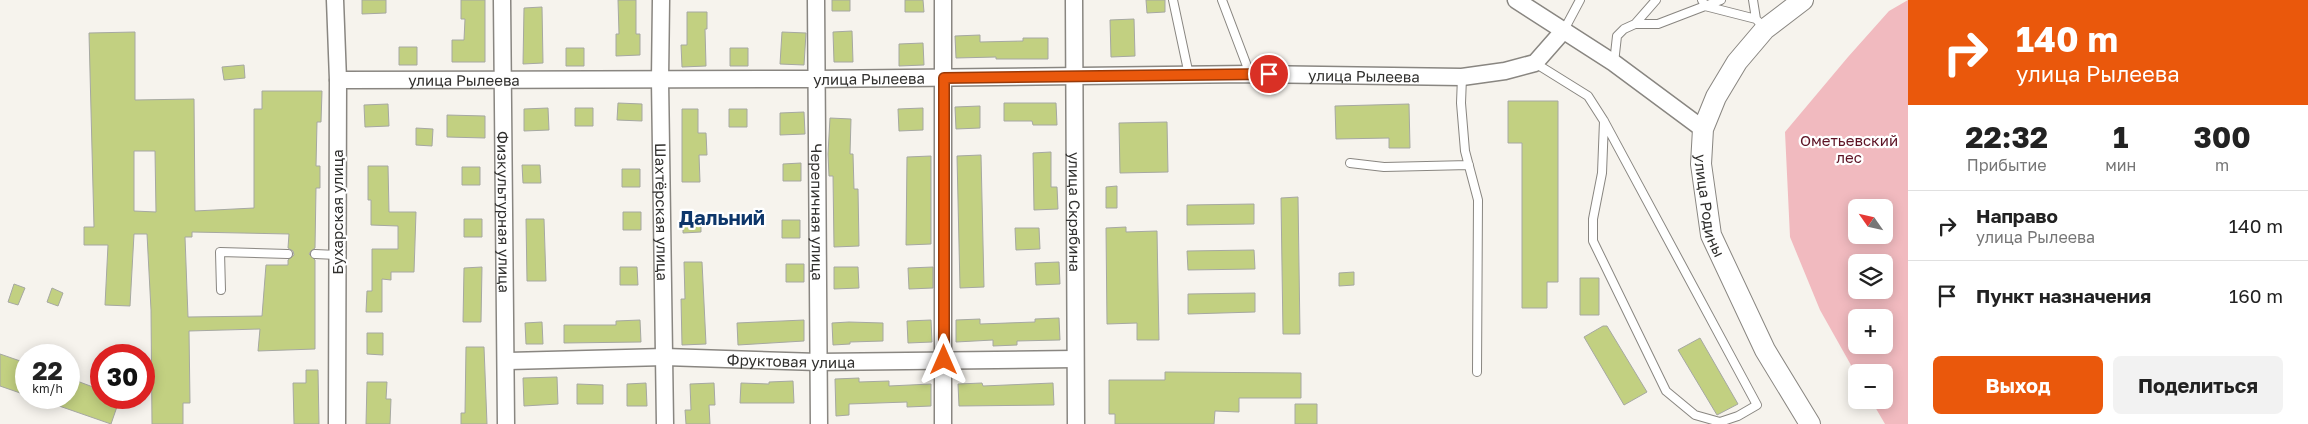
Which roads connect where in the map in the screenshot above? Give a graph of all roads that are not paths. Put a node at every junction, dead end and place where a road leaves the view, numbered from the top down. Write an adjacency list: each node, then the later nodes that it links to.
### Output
1 (335, 0): 26 (street, Бухарская улица)
2 (502, 0): 27 (street, Физкультурная улица)
3 (661, 0): 28 (street, Шахтёрская улица)
4 (816, 0): 29 (street, Черепичная улица)
5 (943, 0): 25 (street)
6 (1074, 0): 23 (street, улица Скрябина)
7 (1173, 0): 22 (lane)
8 (1222, 0): 21 (lane)
9 (1516, 0): 18 (street)
10 (1580, 0): 18 (lane)
11 (1656, 0): 16 (lane)
12 (1721, 0): 15 (lane)
13 (1752, 0): 17 (lane)
14 (1803, 0): 17 (street, улица Родины)
15 (1703, 3): 16 (lane); 17 (lane)
16 (1635, 24): 20 (lane)
17 (1760, 24): 31 (street, улица Родины)
18 (1564, 30): 19 (street); 20 (street)
19 (1535, 63): 24 (street, улица Рылеева); 30 (lane)
20 (1614, 63): 31 (street)
21 (1250, 74): 22 (street, улица Рылеева); 24 (street, улица Рылеева)
22 (1189, 75): 23 (street, улица Рылеева)
23 (1073, 76): 25 (street, улица Рылеева); 39 (street, улица Скрябина)
24 (1462, 77): 33 (lane)
25 (944, 78): 29 (street, улица Рылеева); 40 (street)
26 (338, 80): 27 (street, улица Рылеева); 36 (street, Бухарская улица)
27 (502, 80): 28 (street, улица Рылеева); 41 (street, Физкультурная улица)
28 (660, 80): 29 (street, улица Рылеева); 38 (street, Шахтёрская улица)
29 (816, 80): 42 (street, Черепичная улица)
30 (1604, 121): 30 (lane)
31 (1704, 129): 50 (street, улица Родины)
32 (1350, 163): 33 (lane)
33 (1469, 166): 43 (lane)
34 (288, 254): 37 (lane)
35 (315, 254): 36 (lane)
36 (337, 255): 44 (street, Бухарская улица)
37 (221, 290)
38 (665, 357): 41 (street, Фруктовая улица); 42 (street, Фруктовая улица); 46 (street, Шахтёрская улица)
39 (1075, 358): 40 (street, Фруктовая улица); 49 (street, улица Скрябина)
40 (944, 360): 42 (street, Фруктовая улица); 48 (street)
41 (507, 361): 45 (street, Физкультурная улица)
42 (818, 362): 47 (street, Черепичная улица)
43 (1477, 372)
44 (337, 424)
45 (506, 424)
46 (665, 424)
47 (819, 424)
48 (943, 424)
49 (1076, 424)
50 (1810, 424)

